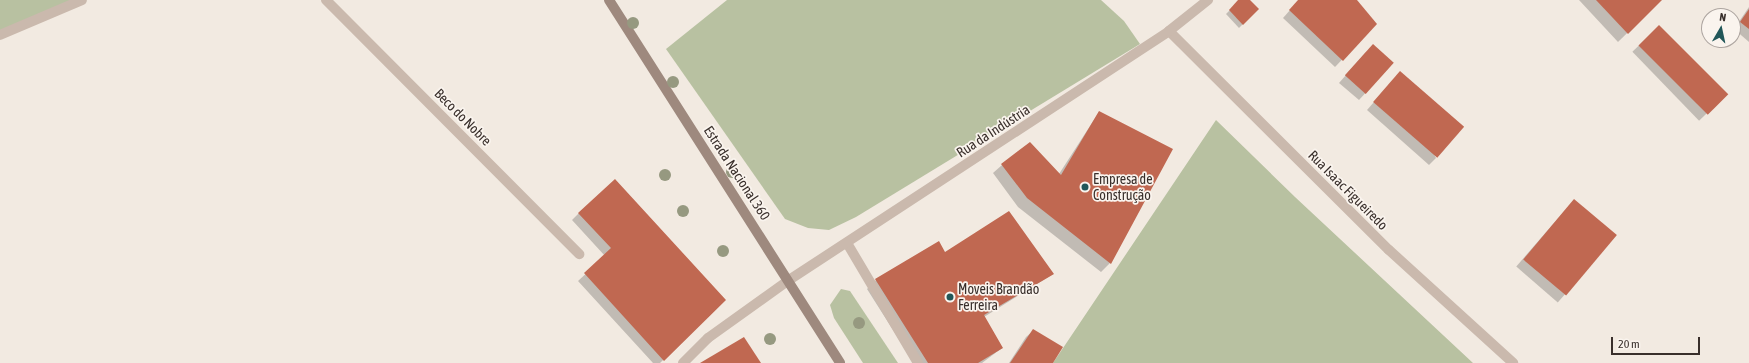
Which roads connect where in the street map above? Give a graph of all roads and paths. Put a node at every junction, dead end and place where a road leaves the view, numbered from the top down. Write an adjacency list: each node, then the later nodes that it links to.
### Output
1 (82, 0): 6 (street)
2 (326, 0): 8 (street, Beco do Nobre)
3 (609, 0): 9 (main road, Estrada Nacional 360)
4 (1208, 0): 5 (street, Rua da Indústria)
5 (1169, 31): 7 (street, Rua da Indústria); 13 (street, Rua Isaac Figueiredo)
6 (0, 35)
7 (847, 243): 9 (street, Rua da Indústria); 12 (street)
8 (579, 254)
9 (789, 280): 10 (street, Rua da Indústria); 11 (main road, Estrada Nacional 360)
10 (683, 363)
11 (840, 363)
12 (918, 363)
13 (1513, 363)

